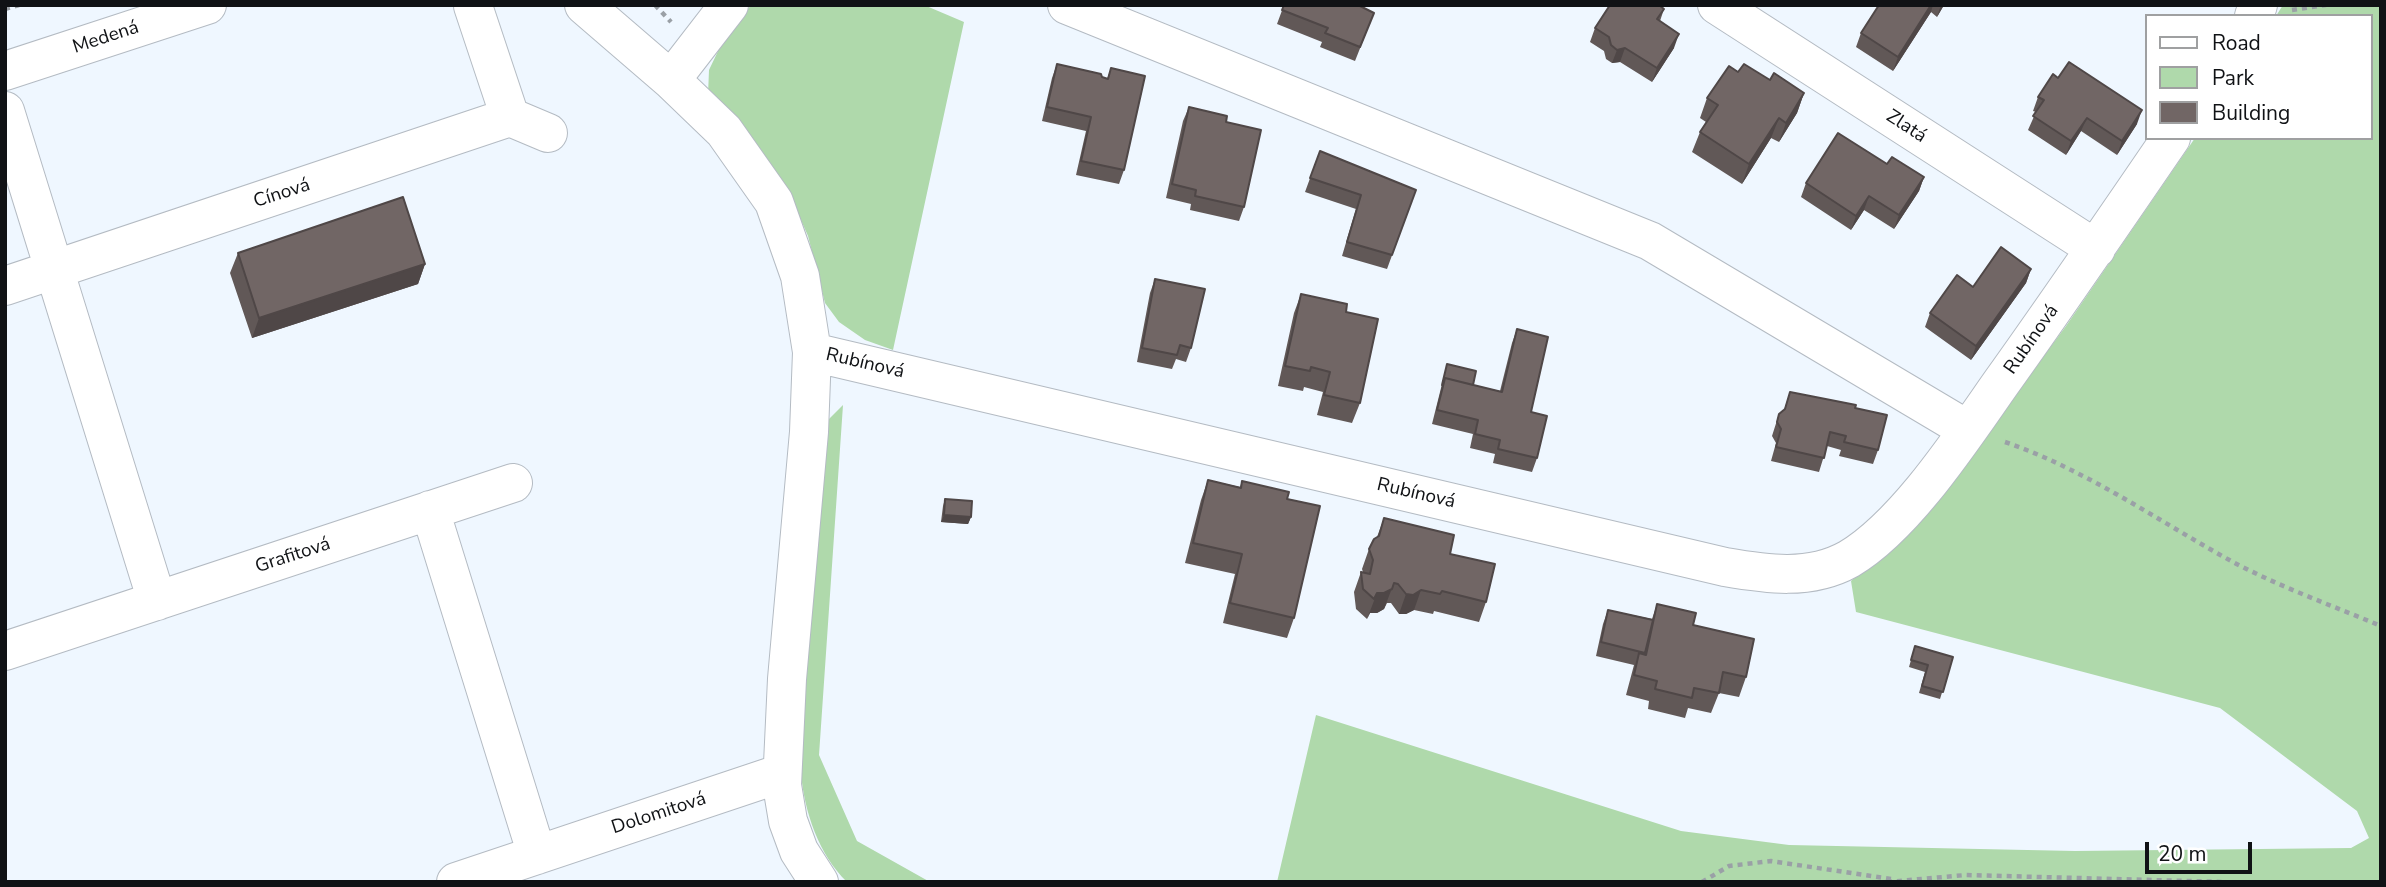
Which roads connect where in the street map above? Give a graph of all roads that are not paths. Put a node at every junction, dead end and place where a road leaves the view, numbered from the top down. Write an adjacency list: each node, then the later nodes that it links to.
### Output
1 (207, 5): 7 (street, Medená)
2 (584, 5): 8 (street)
3 (1067, 5): 17 (street)
4 (1717, 5): 13 (street, Zlatá)
5 (473, 6): 10 (street)
6 (728, 6): 8 (street)
7 (5, 71)
8 (671, 80): 16 (street)
9 (5, 111): 14 (street)
10 (510, 117): 11 (street); 14 (street, Cínová)
11 (548, 133)
12 (2170, 140): 13 (street, Rubínová)
13 (2096, 249): 17 (street, Rubínová)
14 (54, 270): 15 (street, Cínová); 20 (street)
15 (5, 286)
16 (812, 352): 17 (street, Rubínová); 22 (street)
17 (1968, 430)
18 (513, 483): 19 (street, Grafitová)
19 (430, 510): 20 (street, Grafitová); 23 (street)
20 (157, 601): 21 (street, Grafitová)
21 (5, 652)
22 (782, 773): 23 (street, Dolomitová); 25 (street)
23 (537, 855): 24 (street, Dolomitová)
24 (456, 882)
25 (819, 882)

